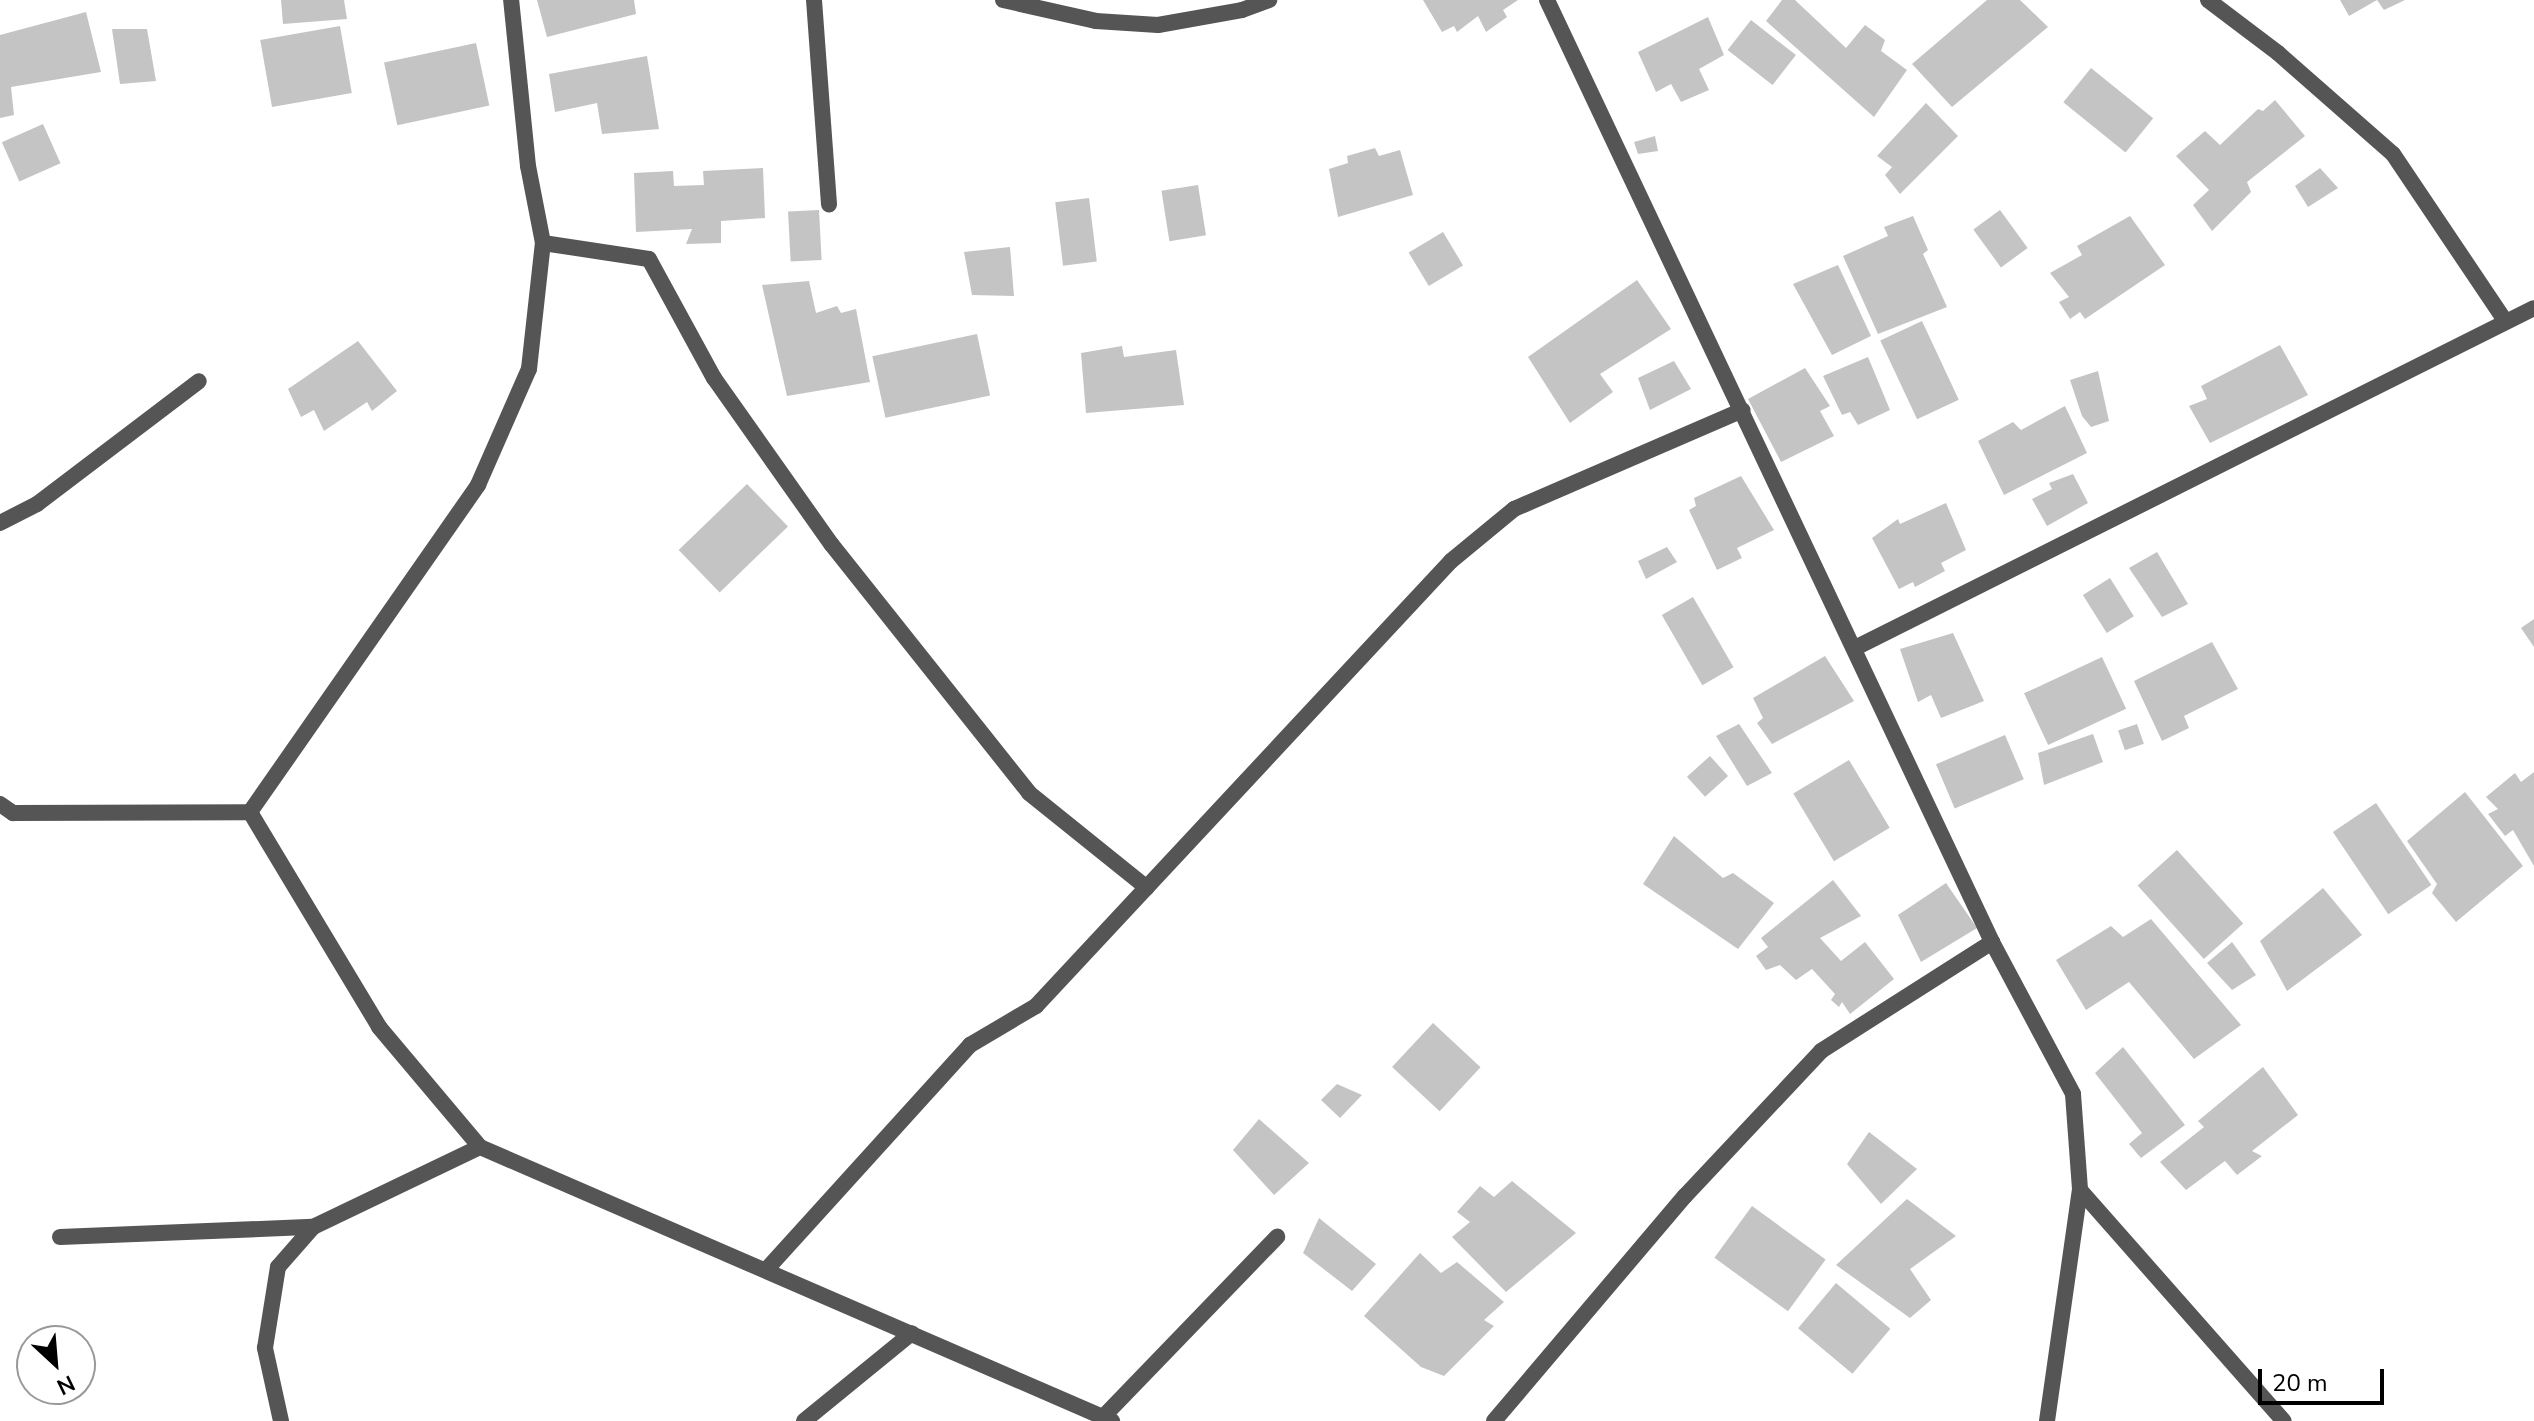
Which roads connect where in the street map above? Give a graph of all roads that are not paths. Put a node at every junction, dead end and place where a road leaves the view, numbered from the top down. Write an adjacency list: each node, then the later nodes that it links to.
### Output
1 (511, 0): 8 (street)
2 (814, 0): 7 (street)
3 (1003, 0): 4 (street)
4 (1269, 0)
5 (1547, 0): 12 (street)
6 (2208, 0): 10 (street)
7 (829, 204)
8 (543, 243): 16 (street); 17 (street)
9 (2534, 308): 10 (street)
10 (2506, 322): 14 (street)
11 (199, 381): 13 (street)
12 (1743, 410): 14 (street); 17 (street)
13 (0, 523)
14 (1855, 648): 18 (street)
15 (0, 804): 16 (street)
16 (250, 812): 19 (street)
17 (1147, 888): 24 (street)
18 (1992, 942): 20 (street); 29 (street)
19 (480, 1147): 21 (street); 24 (street)
20 (2080, 1190): 30 (street); 31 (street)
21 (313, 1227): 22 (street); 27 (street)
22 (60, 1237)
23 (1277, 1237): 26 (street)
24 (766, 1270): 25 (street)
25 (912, 1333): 26 (street); 28 (street)
26 (1108, 1418)
27 (281, 1421)
28 (804, 1421)
29 (1494, 1421)
30 (2047, 1421)
31 (2284, 1421)

